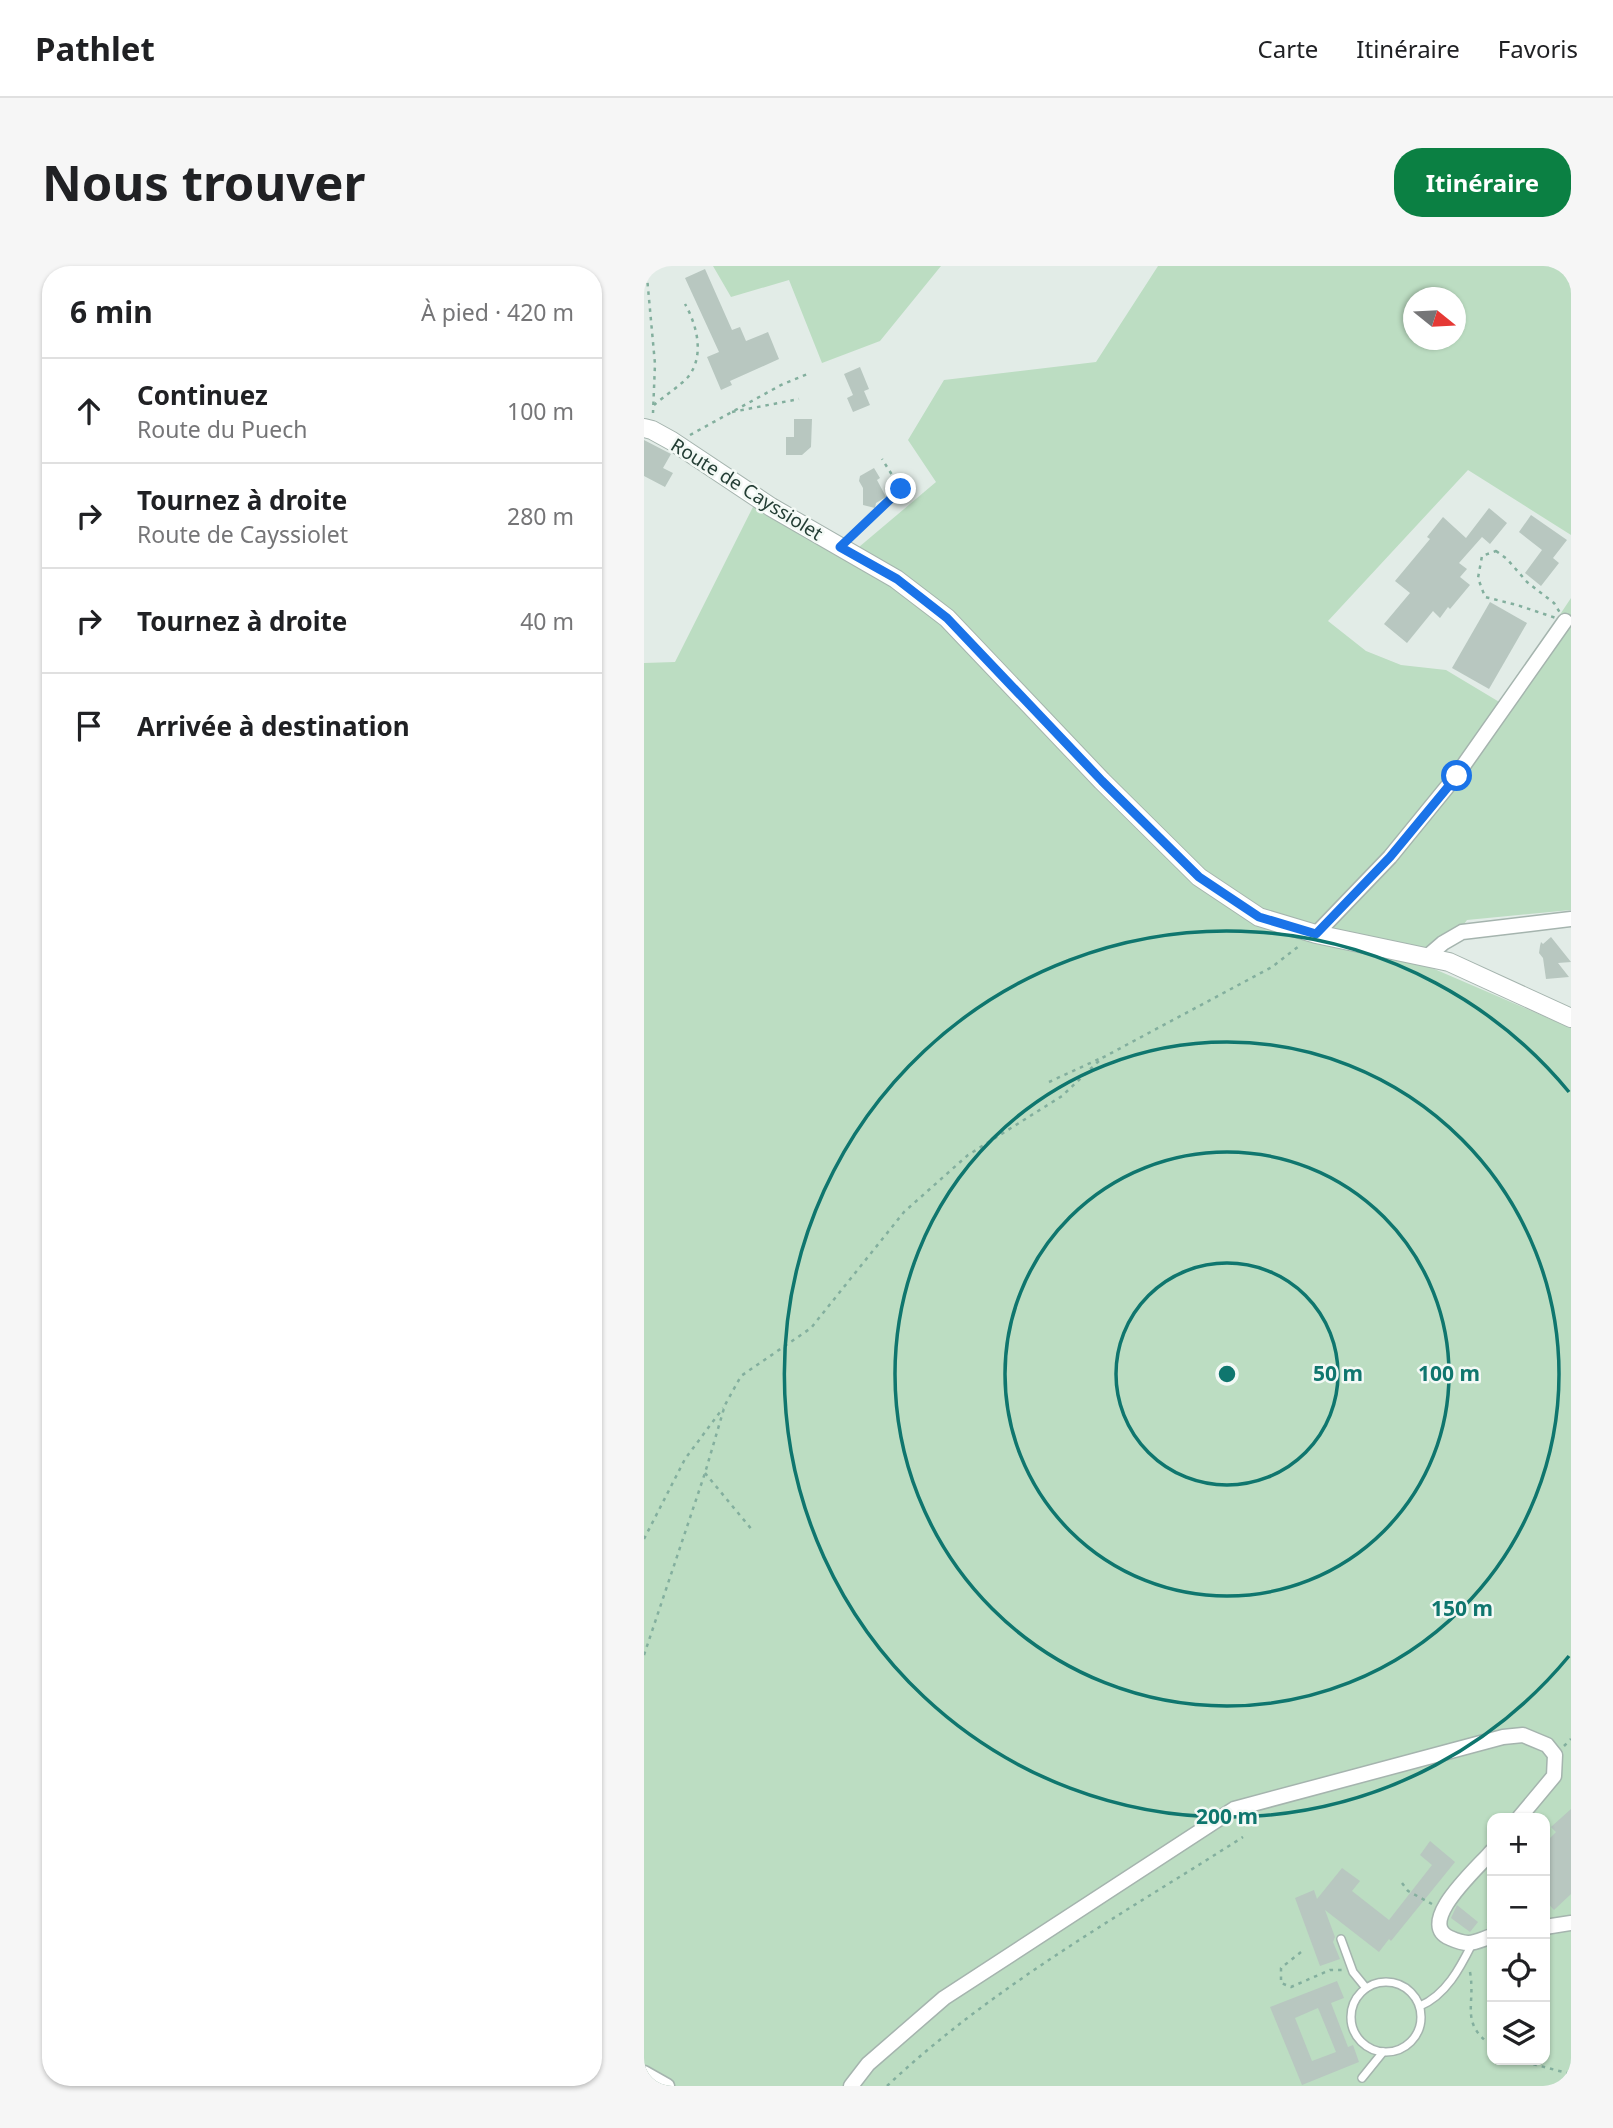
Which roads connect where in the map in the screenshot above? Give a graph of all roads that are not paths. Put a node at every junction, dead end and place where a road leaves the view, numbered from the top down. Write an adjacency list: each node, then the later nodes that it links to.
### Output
1 (648, 429): 4 (street, Route de Cayssiolet)
2 (1565, 621): 4 (street)
3 (1571, 919): 5 (street)
4 (1316, 934): 5 (street, Route de Cayssiolet)
5 (1428, 957): 6 (street, Route de Cayssiolet)
6 (1571, 1018)
7 (1523, 1813): 20 (street)
8 (1487, 1857): 13 (street)
9 (1571, 1923): 10 (street)
10 (1550, 1926)
11 (1487, 1938): 13 (street)
12 (1341, 1939): 14 (lane)
13 (1472, 1944): 15 (lane)
14 (1366, 1988): 15 (lane); 16 (lane)
15 (1420, 2006): 16 (lane)
16 (1383, 2052): 18 (lane)
17 (644, 2073): 19 (street)
18 (1362, 2078)
19 (667, 2086)
20 (851, 2086)

